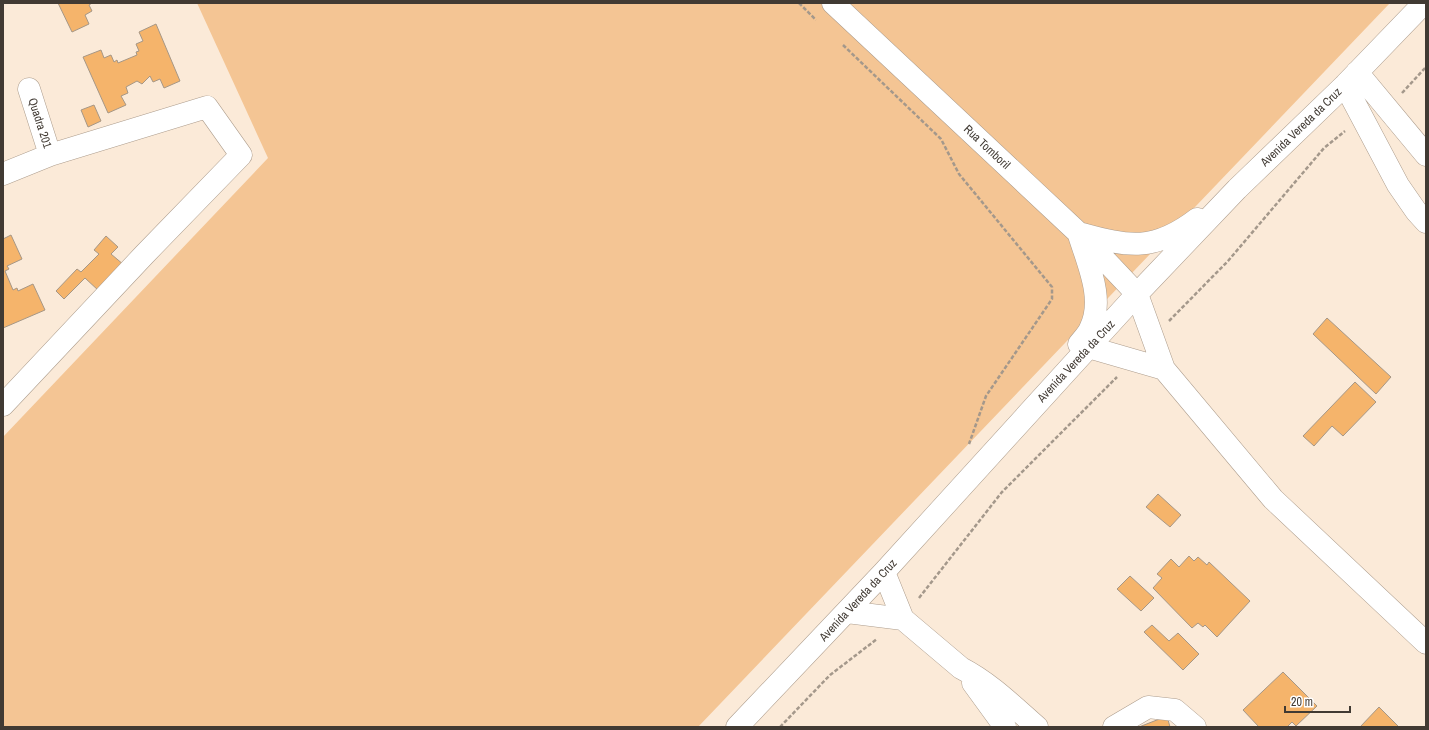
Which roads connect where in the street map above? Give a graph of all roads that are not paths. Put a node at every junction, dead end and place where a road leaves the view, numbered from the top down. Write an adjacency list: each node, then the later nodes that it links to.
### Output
1 (833, 3): 10 (street, Rua Tomboril)
2 (1424, 3): 3 (street, Avenida Vereda da Cruz)
3 (1351, 78): 6 (street); 8 (street, Avenida Vereda da Cruz); 9 (street)
4 (29, 89): 5 (street, Quadra 201)
5 (50, 155): 7 (street, Quadra 201); 14 (street)
6 (1426, 155)
7 (3, 174)
8 (1237, 189): 10 (street); 11 (street, Avenida Vereda da Cruz)
9 (1426, 222)
10 (1078, 232): 11 (street, Rua Tomboril); 15 (street)
11 (1137, 294): 12 (street, Avenida Vereda da Cruz); 13 (street)
12 (1088, 348): 13 (street); 15 (street, Avenida Vereda da Cruz)
13 (1164, 369): 19 (street)
14 (3, 405)
15 (1017, 426): 16 (street, Avenida Vereda da Cruz)
16 (884, 572): 17 (street, Avenida Vereda da Cruz); 18 (street)
17 (846, 612): 18 (street); 21 (street, Avenida Vereda da Cruz)
18 (903, 619): 20 (street)
19 (1426, 643)
20 (962, 668): 22 (street); 23 (street)
21 (737, 727)
22 (1005, 727)
23 (1037, 727)
24 (1114, 727): 25 (street)
25 (1195, 727)

